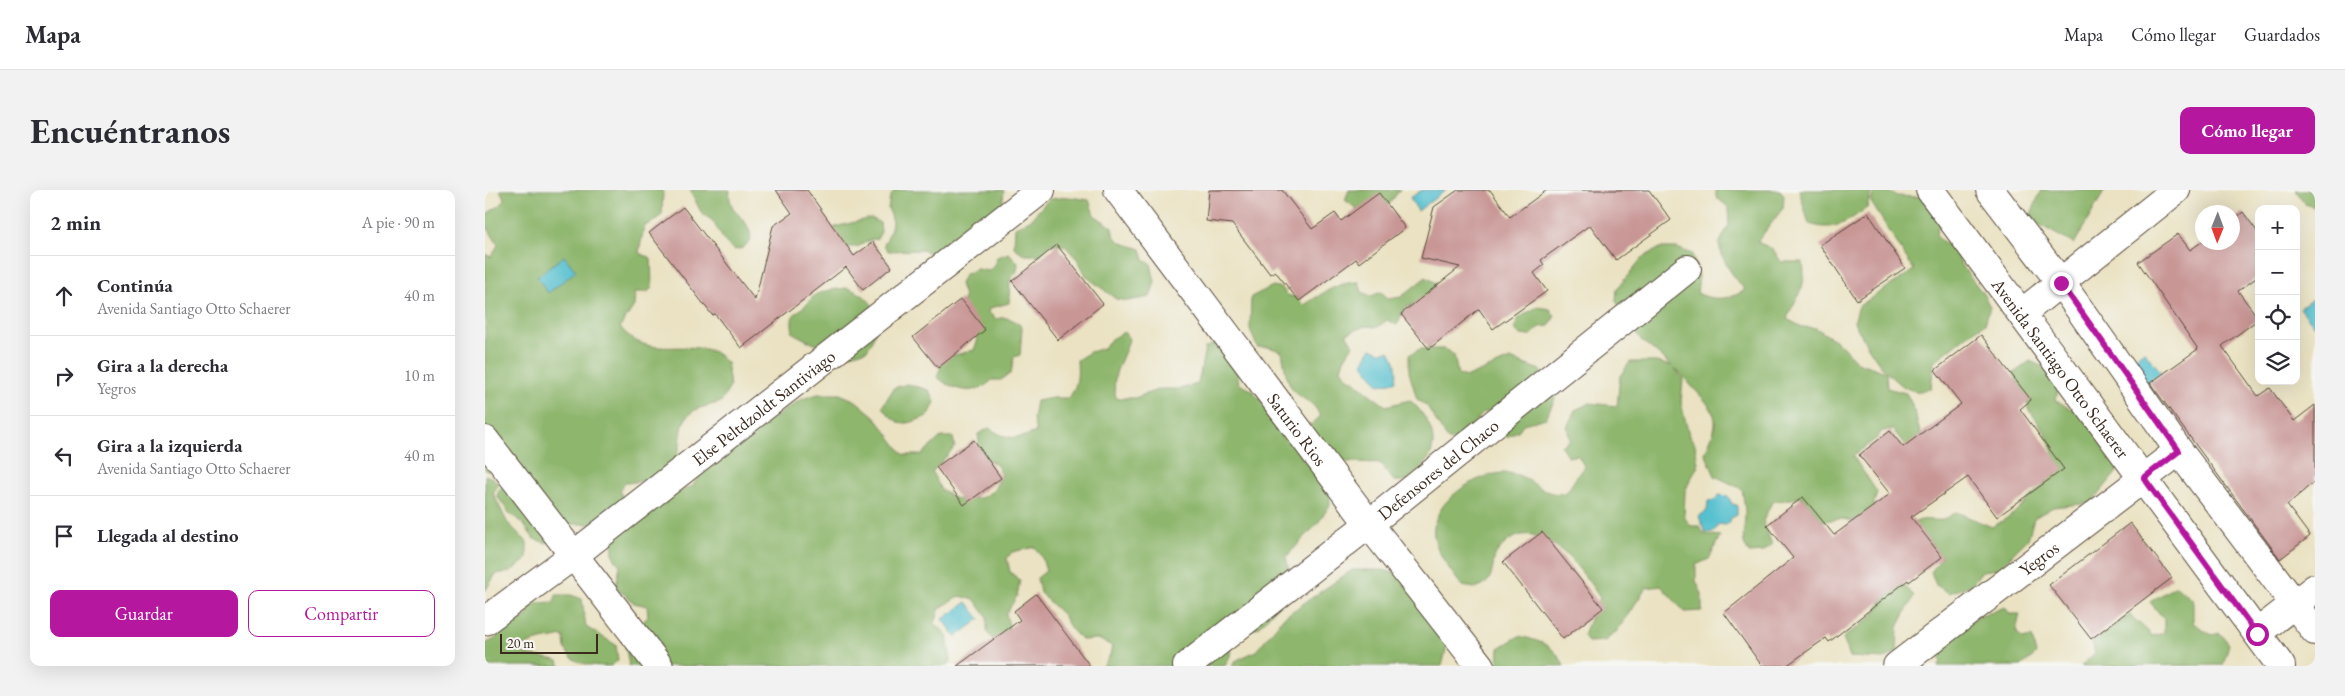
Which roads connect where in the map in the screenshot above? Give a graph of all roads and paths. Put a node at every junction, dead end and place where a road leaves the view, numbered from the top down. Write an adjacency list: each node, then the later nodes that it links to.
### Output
1 (1041, 190): 13 (street, Else Peltdzoldt Santiviago)
2 (1118, 190): 12 (street, Saturio Rios)
3 (1930, 190): 8 (street, Avenida Santiago Otto Schaerer)
4 (1990, 190): 7 (street)
5 (2177, 190): 7 (street)
6 (1687, 269): 12 (street, Defensores del Chaco)
7 (2061, 283): 8 (street); 10 (street)
8 (2022, 313): 11 (street, Avenida Santiago Otto Schaerer)
9 (485, 440): 13 (street)
10 (2179, 451): 11 (street, Yegros); 14 (street)
11 (2144, 478): 17 (street, Avenida Santiago Otto Schaerer); 21 (street, Yegros)
12 (1369, 524): 19 (street, Defensores del Chaco); 20 (street, Saturio Rios)
13 (574, 555): 15 (street, Else Peltdzoldt Santiviago); 18 (street)
14 (2305, 596): 16 (street); 17 (street)
15 (485, 621)
16 (2315, 631)
17 (2257, 634): 22 (street, Avenida Santiago Otto Schaerer)
18 (659, 666)
19 (1187, 666)
20 (1480, 666)
21 (1897, 666)
22 (2281, 666)

